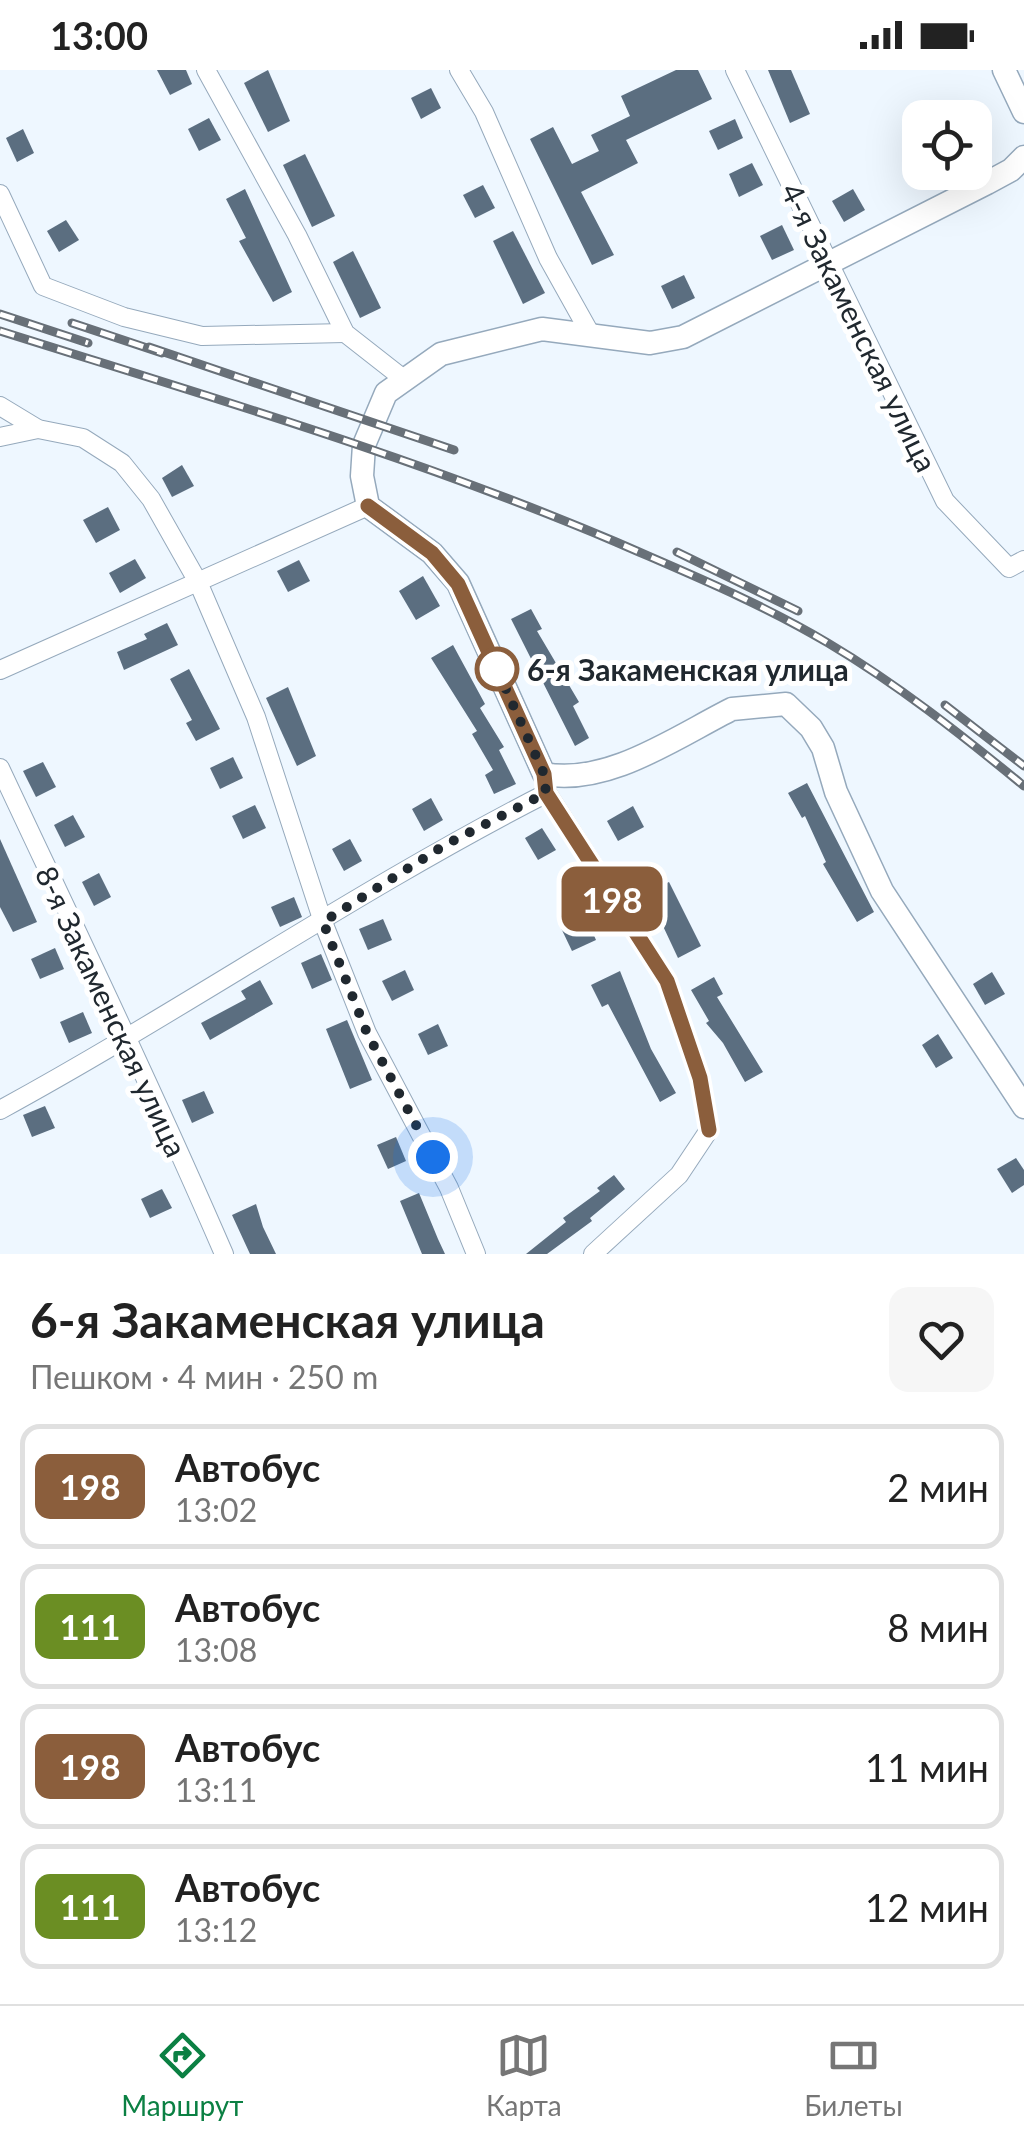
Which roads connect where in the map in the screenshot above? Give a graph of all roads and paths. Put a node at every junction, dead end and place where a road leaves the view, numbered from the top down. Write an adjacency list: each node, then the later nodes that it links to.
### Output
1 (206, 70): 9 (street)
2 (459, 70): 10 (street)
3 (735, 70): 8 (street, 4-я Закаменская улица)
4 (1004, 70): 5 (street)
5 (1024, 112)
6 (1024, 157): 8 (street)
7 (0, 194): 9 (street)
8 (828, 266): 10 (street); 16 (street, 4-я Закаменская улица)
9 (345, 334): 11 (street)
10 (591, 335): 11 (street)
11 (405, 380): 15 (street)
12 (0, 406): 13 (street)
13 (38, 429): 14 (street); 17 (street)
14 (0, 436)
15 (368, 506): 17 (street); 20 (street)
16 (1016, 564)
17 (198, 582): 18 (street); 21 (street)
18 (0, 670)
19 (0, 768): 22 (street, 8-я Закаменская улица)
20 (545, 783): 21 (street); 23 (street); 27 (street)
21 (323, 922): 22 (street); 26 (street)
22 (130, 1039): 24 (street); 25 (street, 8-я Закаменская улица)
23 (1024, 1107)
24 (0, 1110)
25 (224, 1254)
26 (476, 1254)
27 (593, 1254)

